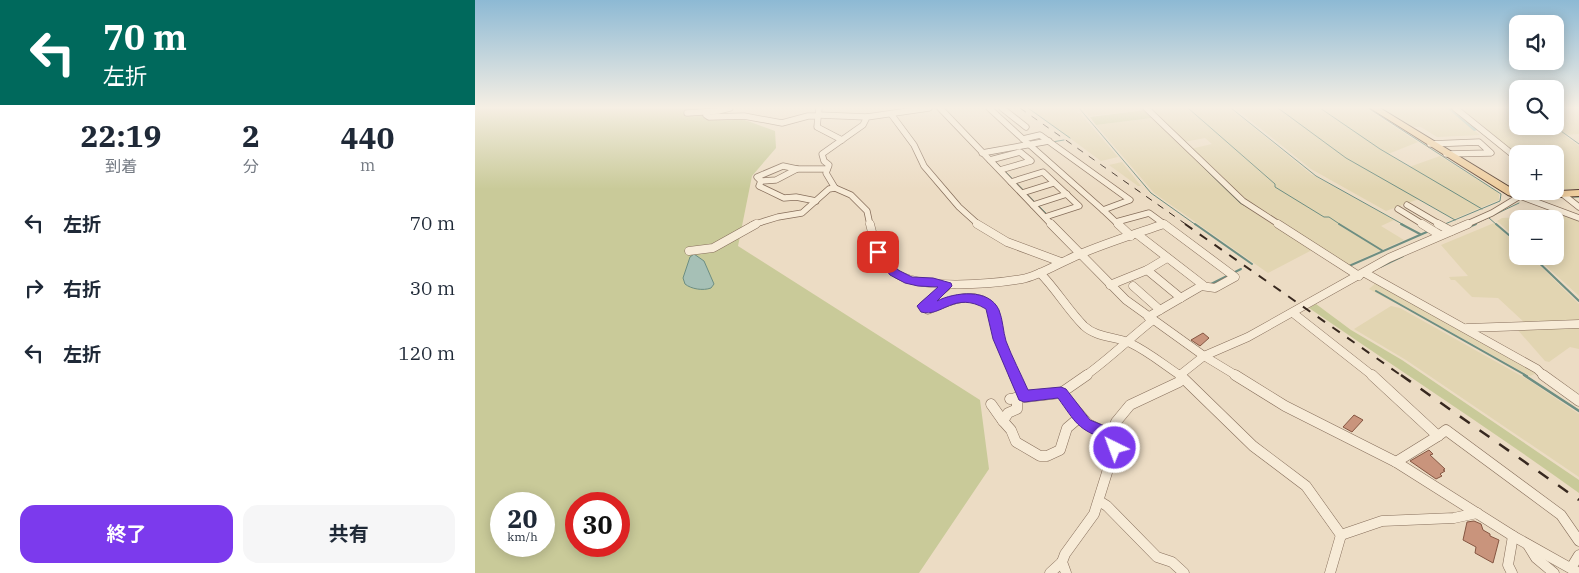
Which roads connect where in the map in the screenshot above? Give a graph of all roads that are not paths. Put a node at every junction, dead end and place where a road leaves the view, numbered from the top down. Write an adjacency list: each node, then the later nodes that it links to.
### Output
1 (829, 135): 9 (street)
2 (849, 135): 9 (street)
3 (905, 135): 54 (street)
4 (967, 135): 16 (street)
5 (1017, 135): 10 (street)
6 (1174, 135): 57 (street)
7 (1416, 135): 12 (main road)
8 (1488, 135): 14 (street)
9 (841, 140): 19 (street)
10 (1023, 140): 11 (street); 13 (street)
11 (1051, 142): 13 (street); 41 (street)
12 (1430, 144): 15 (main road); 15 (street)
13 (1030, 145): 16 (street); 17 (street)
14 (1509, 152)
15 (1446, 154): 26 (main road)
16 (988, 156): 20 (street); 20 (street)
17 (1053, 168): 21 (street); 35 (street)
18 (797, 169): 19 (street); 22 (street); 22 (street)
19 (827, 169): 25 (street)
20 (1002, 170): 23 (street)
21 (1043, 172): 23 (street); 24 (street)
22 (761, 181): 34 (street)
23 (1013, 181): 27 (street)
24 (1055, 183): 27 (street); 29 (street)
25 (835, 188): 34 (street); 59 (street)
26 (1509, 191)
27 (1024, 192): 36 (street)
28 (1579, 193): 30 (main road)
29 (1067, 194): 36 (street); 38 (street)
30 (1564, 194)
31 (1564, 195): 39 (street)
32 (1513, 200): 48 (street)
33 (1531, 200): 45 (street)
34 (815, 201): 51 (street)
35 (1091, 202): 38 (street); 41 (street)
36 (1036, 204): 44 (street)
37 (1407, 205): 42 (street)
38 (1079, 206): 44 (street)
39 (1579, 207)
40 (1398, 209): 43 (street)
41 (1103, 210): 46 (street)
42 (1418, 211): 43 (street); 48 (street)
43 (1408, 216): 50 (street)
44 (1047, 217): 52 (street)
45 (1579, 218)
46 (1116, 222): 47 (street); 49 (street)
47 (1164, 224): 49 (street); 61 (street)
48 (1451, 231): 50 (street)
49 (1134, 235): 52 (street); 53 (street)
50 (1440, 235): 57 (street)
51 (689, 251)
52 (1080, 254): 54 (street); 58 (street)
53 (1167, 258): 55 (street); 61 (street)
54 (1061, 262): 56 (street)
55 (1147, 270): 58 (street); 62 (street)
56 (1040, 273): 59 (street); 68 (street)
57 (1362, 275): 64 (street); 67 (street)
58 (1110, 285): 65 (street)
59 (947, 286): 72 (street)
60 (1133, 286): 63 (street)
61 (1204, 287): 62 (street)
62 (1181, 298): 63 (street)
63 (1160, 310): 65 (street)
64 (1293, 313): 69 (street); 78 (street)
65 (1150, 319): 68 (street); 69 (street)
66 (1579, 324): 67 (street)
67 (1467, 328): 73 (street)
68 (1128, 342): 70 (street); 71 (street)
69 (1204, 356): 70 (street); 79 (street)
70 (1181, 376): 77 (street); 83 (street)
71 (1061, 392): 72 (street); 75 (street)
72 (1017, 397): 76 (street)
73 (1579, 401)
74 (991, 404): 76 (street)
75 (1080, 417): 76 (street); 77 (street)
76 (1003, 421)
77 (1113, 436): 80 (street)
78 (1438, 436): 79 (street); 82 (street)
79 (1395, 462): 81 (street)
80 (1099, 501): 88 (street); 91 (street)
81 (1477, 513): 83 (street); 84 (street)
82 (1576, 530): 85 (street)
83 (1341, 535): 92 (street)
84 (1513, 536): 86 (street); 93 (street)
85 (1579, 541)
86 (1527, 543): 89 (street); 94 (street)
87 (1579, 555): 89 (street)
88 (1064, 567): 90 (street)
89 (1575, 570)
90 (1050, 573)
91 (1184, 573)
92 (1330, 573)
93 (1512, 573)
94 (1554, 573)

